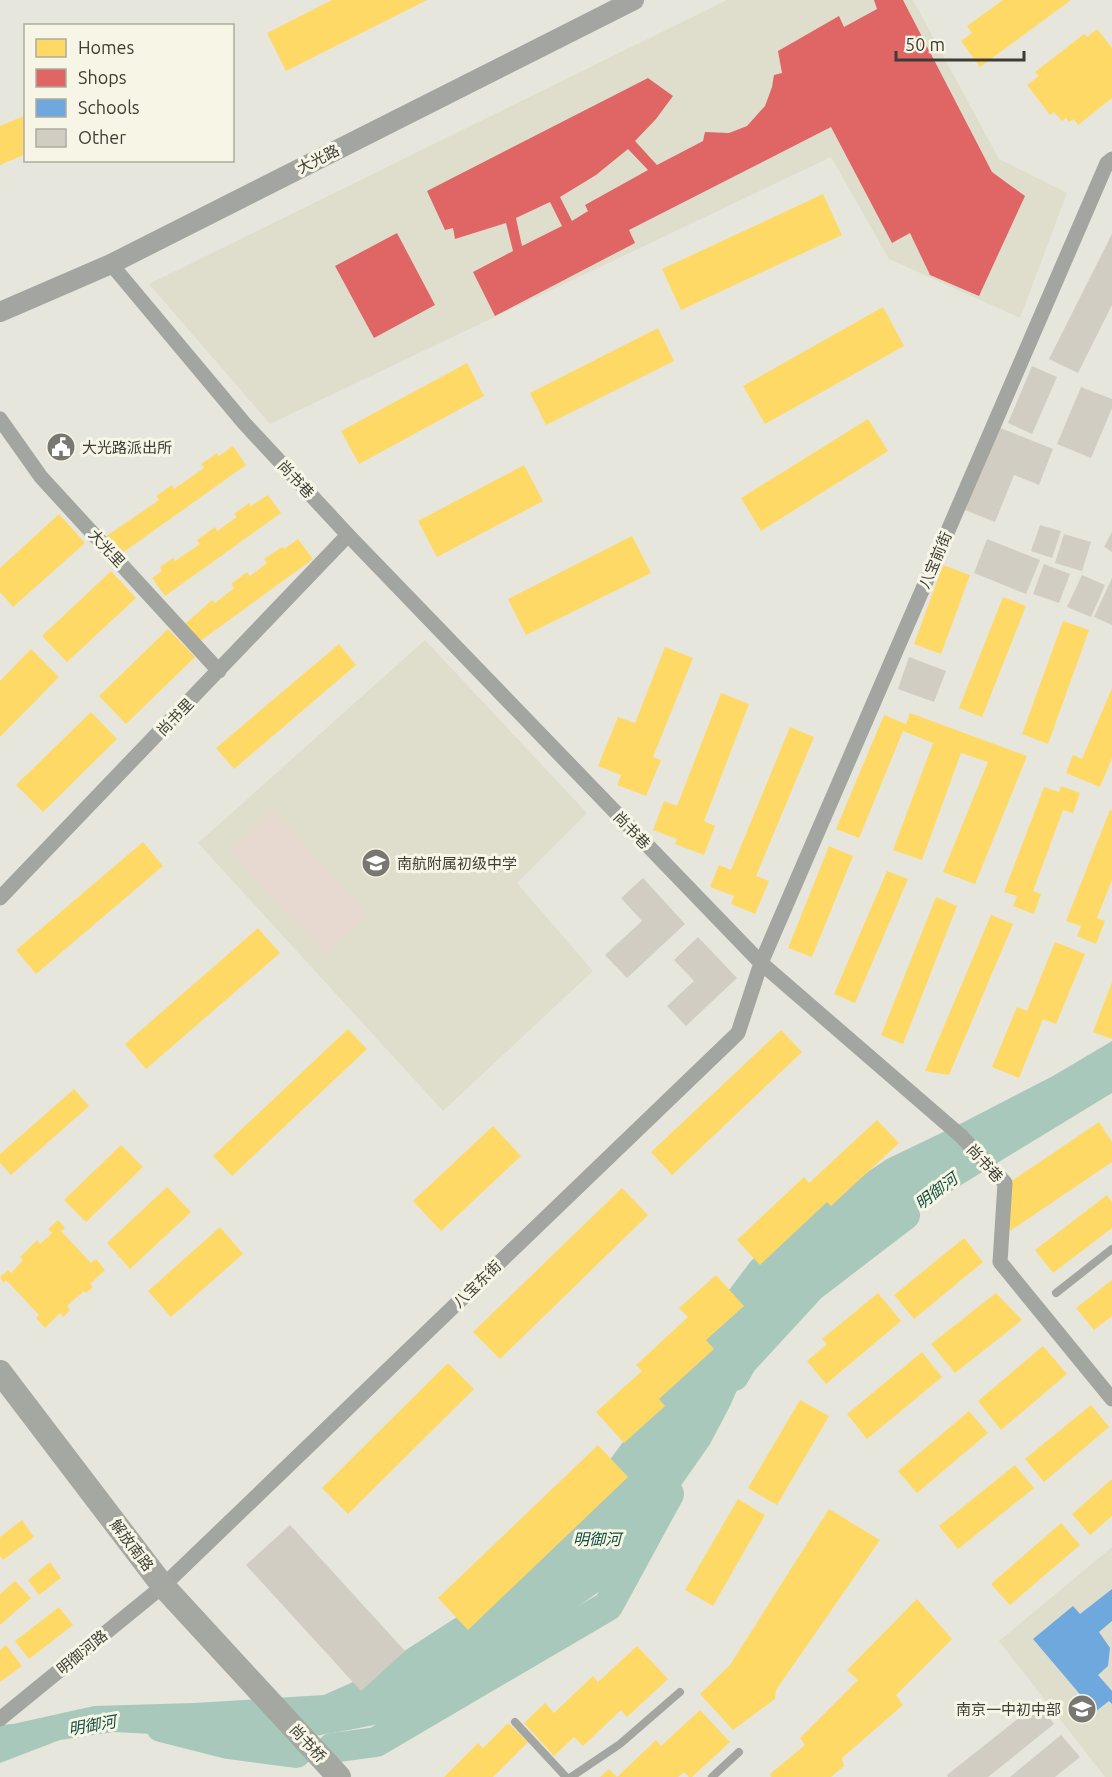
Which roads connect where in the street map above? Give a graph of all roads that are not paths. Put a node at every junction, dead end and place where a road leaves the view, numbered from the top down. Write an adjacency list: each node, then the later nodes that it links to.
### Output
1 (634, 0): 3 (street, 大光路)
2 (1112, 159): 9 (street, 八宝前街)
3 (111, 264): 4 (street, 大光路); 6 (street, 尚书巷)
4 (0, 312)
5 (0, 419): 7 (street, 大光里)
6 (348, 535): 7 (street, 尚书里); 9 (street, 尚书巷)
7 (219, 671): 8 (street, 尚书里)
8 (0, 898)
9 (761, 963): 13 (street, 尚书巷); 14 (street, 八宝东街)
10 (1112, 1249): 11 (lane)
11 (1056, 1293)
12 (0, 1372): 14 (street, 解放南路)
13 (1112, 1399)
14 (163, 1586): 16 (street, 解放南路); 17 (street, 明御河路); 20 (main road)
15 (680, 1692): 22 (lane)
16 (276, 1709): 20 (street, 尚书桥)
17 (0, 1719)
18 (515, 1722): 21 (lane)
19 (739, 1752): 23 (lane)
20 (339, 1777)
21 (566, 1777)
22 (571, 1777)
23 (712, 1777)

